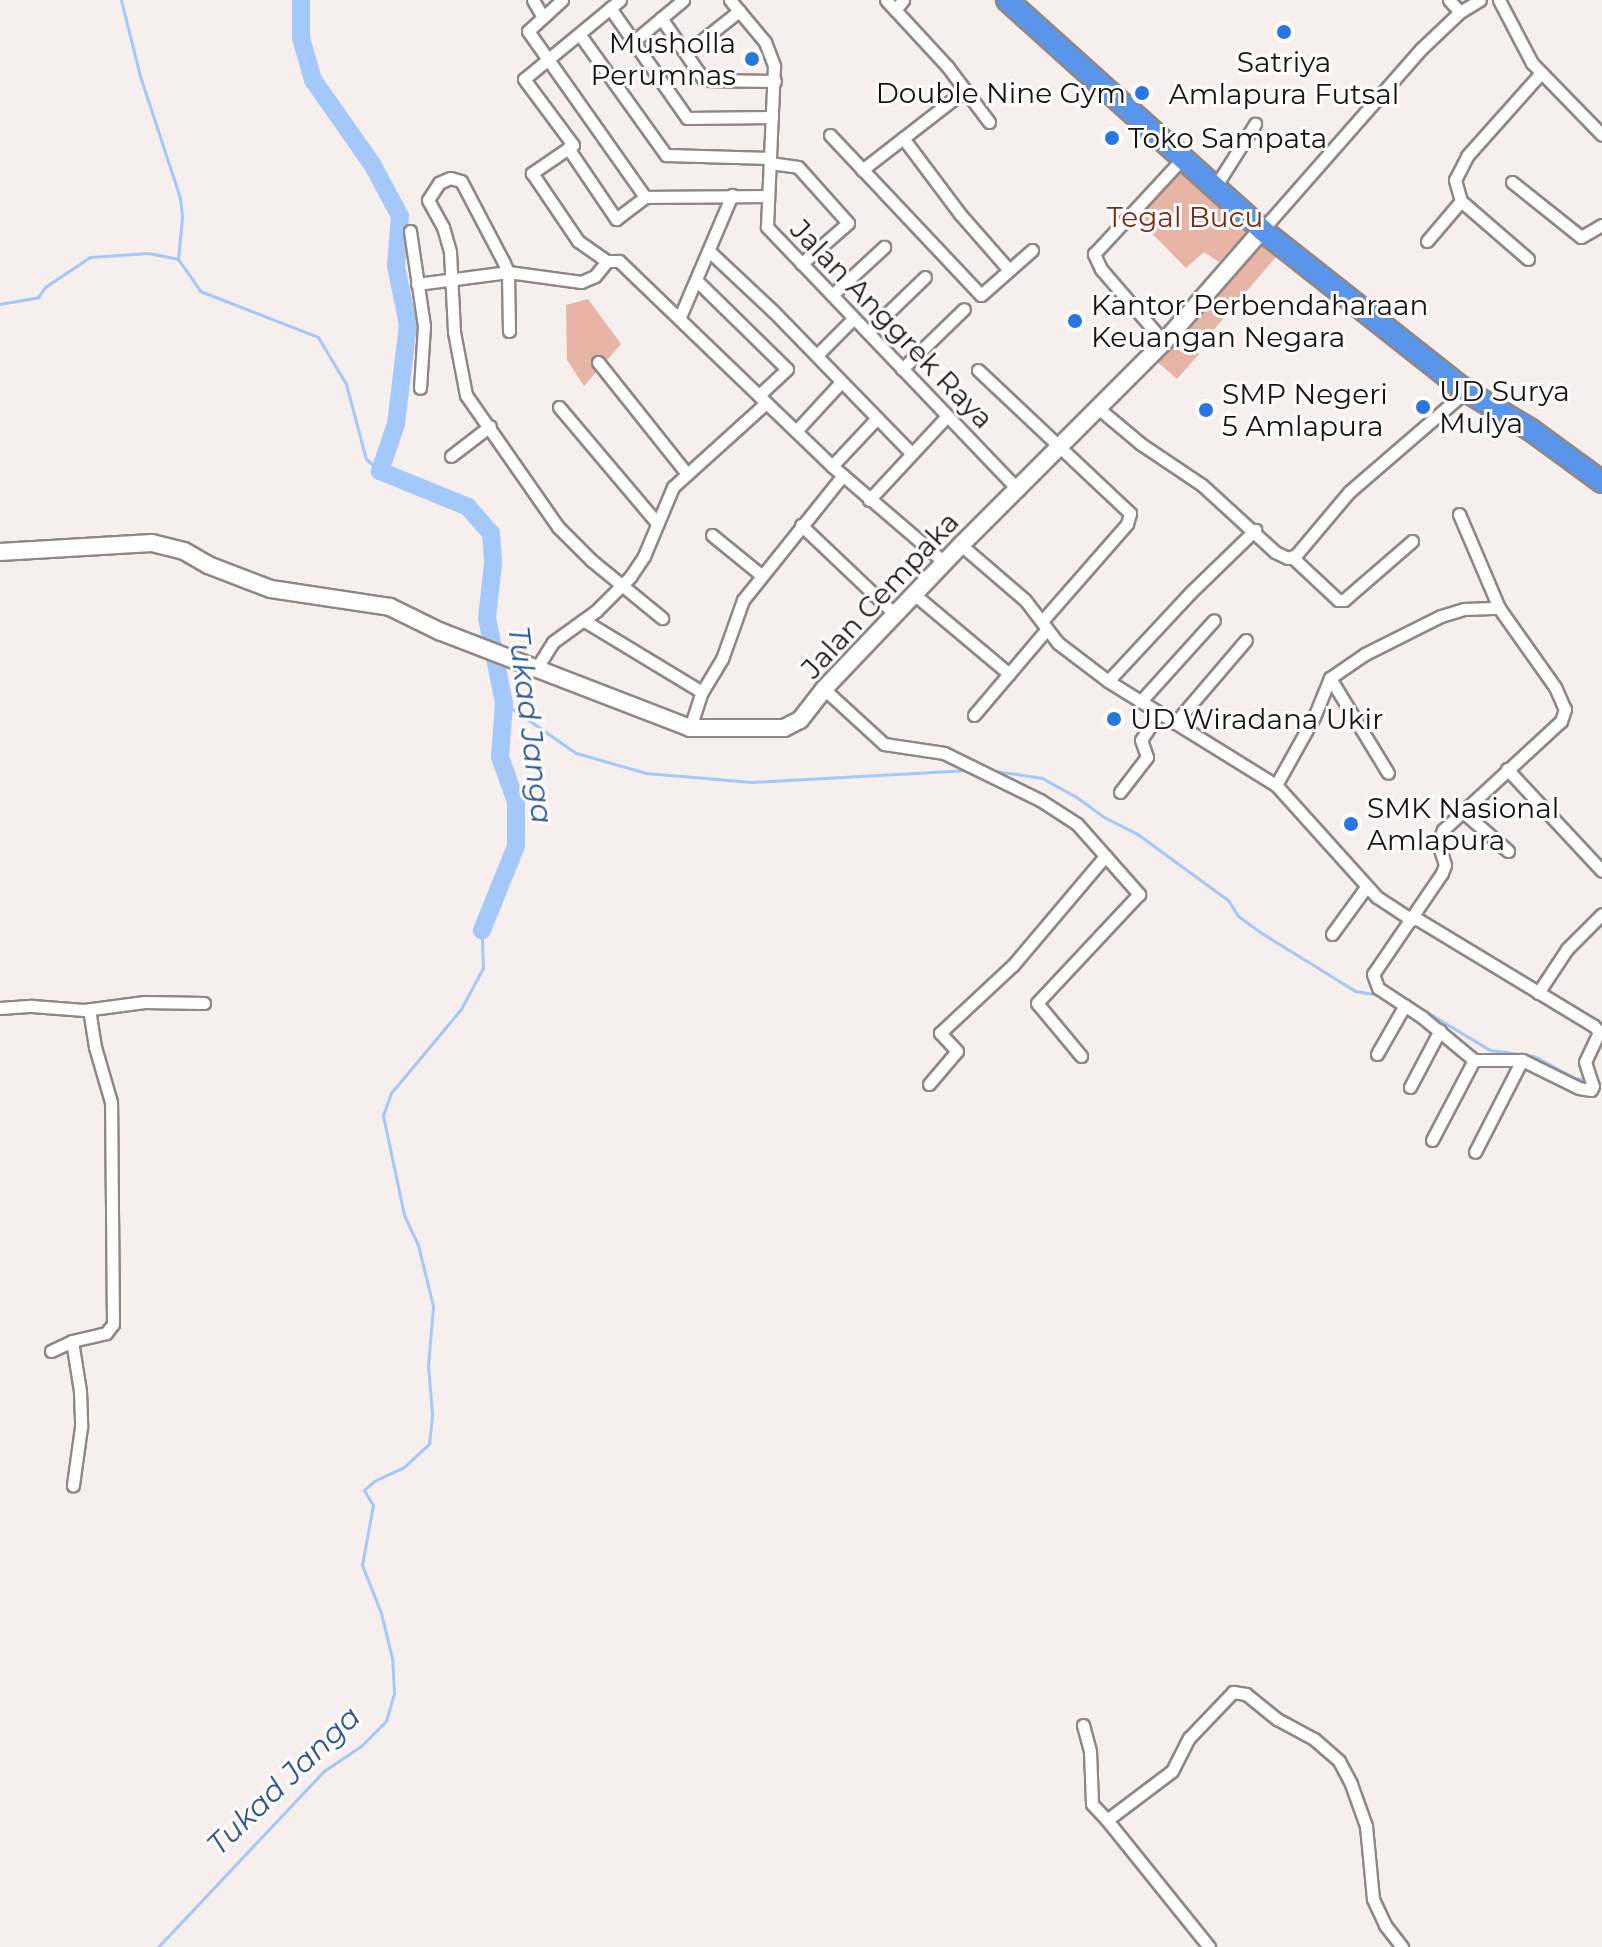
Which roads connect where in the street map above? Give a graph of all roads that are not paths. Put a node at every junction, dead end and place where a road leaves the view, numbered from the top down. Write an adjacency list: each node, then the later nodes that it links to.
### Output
1 (533, 0): 15 (street)
2 (683, 0): 16 (street)
3 (730, 0): 13 (street, Jalan Anggrek Raya)
4 (886, 0): 12 (street)
5 (903, 0): 12 (street)
6 (1007, 0): 32 (highway)
7 (1449, 0): 14 (street)
8 (1480, 0): 14 (street)
9 (1499, 0): 21 (street)
10 (559, 1): 15 (street)
11 (615, 4): 17 (street); 18 (street)
12 (895, 10): 23 (street)
13 (739, 11): 19 (street); 22 (street, Jalan Anggrek Raya)
14 (1460, 12): 42 (street)
15 (543, 17): 20 (street)
16 (661, 18): 18 (street); 19 (street)
17 (580, 35): 20 (street); 33 (street)
18 (634, 41): 24 (street)
19 (686, 53): 22 (street)
20 (550, 60): 31 (street); 39 (street)
21 (1541, 73): 25 (street); 40 (street)
22 (775, 81): 24 (street, Jalan Anggrek Raya)
23 (965, 90): 26 (street); 30 (street)
24 (772, 117): 33 (street, Jalan Anggrek Raya)
25 (1597, 121): 29 (street)
26 (989, 122)
27 (1255, 124): 36 (street)
28 (830, 135): 34 (street)
29 (1602, 135)
30 (903, 138): 34 (street); 51 (street)
31 (568, 148): 39 (street); 49 (street)
32 (1183, 158): 36 (highway); 63 (street)
33 (770, 160): 38 (street, Jalan Anggrek Raya); 50 (street)
34 (862, 170): 51 (street)
35 (1512, 182): 41 (street)
36 (1215, 187): 42 (highway)
37 (732, 195): 38 (street); 39 (street); 47 (street)
38 (767, 196): 50 (street, Jalan Anggrek Raya)
39 (645, 197)
40 (1461, 201): 44 (street); 48 (street)
41 (1602, 225)
42 (1262, 230): 63 (street, Jalan Cempaka); 70 (highway)
43 (410, 231): 56 (street)
44 (1427, 241)
45 (884, 247): 57 (street)
46 (1032, 250): 51 (street)
47 (709, 251): 55 (street); 64 (street)
48 (1528, 259)
49 (607, 261): 52 (street); 60 (street)
50 (801, 264): 57 (street, Jalan Anggrek Raya)
51 (1009, 270)
52 (508, 272): 54 (street); 54 (street); 61 (street)
53 (925, 277): 62 (street)
54 (451, 280): 56 (street); 76 (street)
55 (696, 280): 60 (street); 71 (street)
56 (417, 284): 69 (street)
57 (832, 295): 59 (street, Jalan Anggrek Raya)
58 (964, 309): 66 (street)
59 (854, 318): 62 (street, Jalan Anggrek Raya); 64 (street)
60 (679, 319): 71 (street)
61 (509, 331)
62 (868, 332): 66 (street, Jalan Anggrek Raya)
63 (1164, 342): 73 (street, Jalan Cempaka)
64 (817, 355): 68 (street)
65 (598, 362): 82 (street)
66 (902, 369): 74 (street, Jalan Anggrek Raya)
67 (978, 370): 78 (street)
68 (841, 382): 75 (street); 77 (street)
69 (420, 388)
70 (1466, 391): 84 (highway); 95 (street)
71 (762, 399): 77 (street); 82 (street)
72 (559, 407): 88 (street)
73 (1098, 408): 78 (street, Jalan Cempaka); 90 (street)
74 (947, 416): 79 (street); 85 (street, Jalan Anggrek Raya)
75 (877, 418): 79 (street); 81 (street)
76 (490, 426): 80 (street); 98 (street)
77 (796, 431): 81 (street)
78 (1060, 448): 85 (street, Jalan Cempaka); 105 (street)
79 (911, 453): 86 (street)
80 (451, 456)
81 (832, 466): 83 (street)
82 (687, 474): 88 (street)
83 (843, 475): 86 (street); 89 (street)
84 (1602, 482)
85 (1018, 490): 93 (street, Jalan Cempaka)
86 (869, 500): 96 (street)
87 (1459, 514): 100 (street)
88 (657, 523): 98 (street)
89 (801, 525): 97 (street); 101 (street)
90 (1255, 530): 95 (street); 110 (street)
91 (712, 535): 97 (street)
92 (1412, 541): 95 (street)
93 (961, 545): 96 (street, Jalan Cempaka); 105 (street)
94 (0, 552): 107 (street, Jalan Cempaka)
95 (1292, 557)
96 (945, 563): 99 (street, Jalan Cempaka)
97 (761, 575): 112 (street)
98 (623, 586): 102 (street); 103 (street)
99 (915, 595): 101 (street, Jalan Cempaka); 108 (street)
100 (1499, 608): 109 (street); 118 (street)
101 (896, 615): 111 (street, Jalan Cempaka)
102 (662, 618)
103 (583, 620): 107 (street); 112 (street)
104 (1214, 620): 113 (street)
105 (1044, 625): 108 (street); 110 (street)
106 (1246, 640): 116 (street)
107 (531, 664): 117 (street, Jalan Cempaka)
108 (1009, 674): 115 (street)
109 (1330, 678): 119 (street); 120 (street)
110 (1108, 681): 113 (street)
111 (824, 689): 117 (street, Jalan Cempaka); 124 (street)
112 (702, 692): 117 (street)
113 (1140, 702): 114 (street)
114 (1159, 713): 116 (street); 121 (street)
115 (974, 715)
116 (1175, 723): 120 (street)
117 (690, 728)
118 (1507, 769): 122 (street); 125 (street)
119 (1388, 773)
120 (1276, 785): 126 (street)
121 (1120, 792)
122 (1462, 811): 123 (street); 128 (street)
123 (1508, 851)
124 (1105, 856): 137 (street); 141 (street)
125 (1602, 871)
126 (1367, 886): 128 (street); 129 (street)
127 (1602, 914): 130 (street)
128 (1413, 918): 130 (street); 132 (street)
129 (1332, 934)
130 (1538, 993): 140 (street)
131 (204, 1003): 134 (street)
132 (1405, 1005): 135 (street); 136 (street)
133 (0, 1008): 134 (street)
134 (89, 1009): 145 (street)
135 (1440, 1030): 138 (street); 142 (street)
136 (1377, 1054)
137 (1081, 1056)
138 (1474, 1060): 139 (street); 143 (street)
139 (1522, 1060): 140 (street); 144 (street)
140 (1594, 1078)
141 (929, 1084)
142 (1410, 1087)
143 (1432, 1140)
144 (1475, 1152)
145 (72, 1341): 146 (street); 147 (street)
146 (51, 1351)
147 (73, 1485)
148 (1083, 1725): 149 (street)
149 (1107, 1820): 150 (street); 151 (street)
150 (1209, 1947)
151 (1402, 1947)

